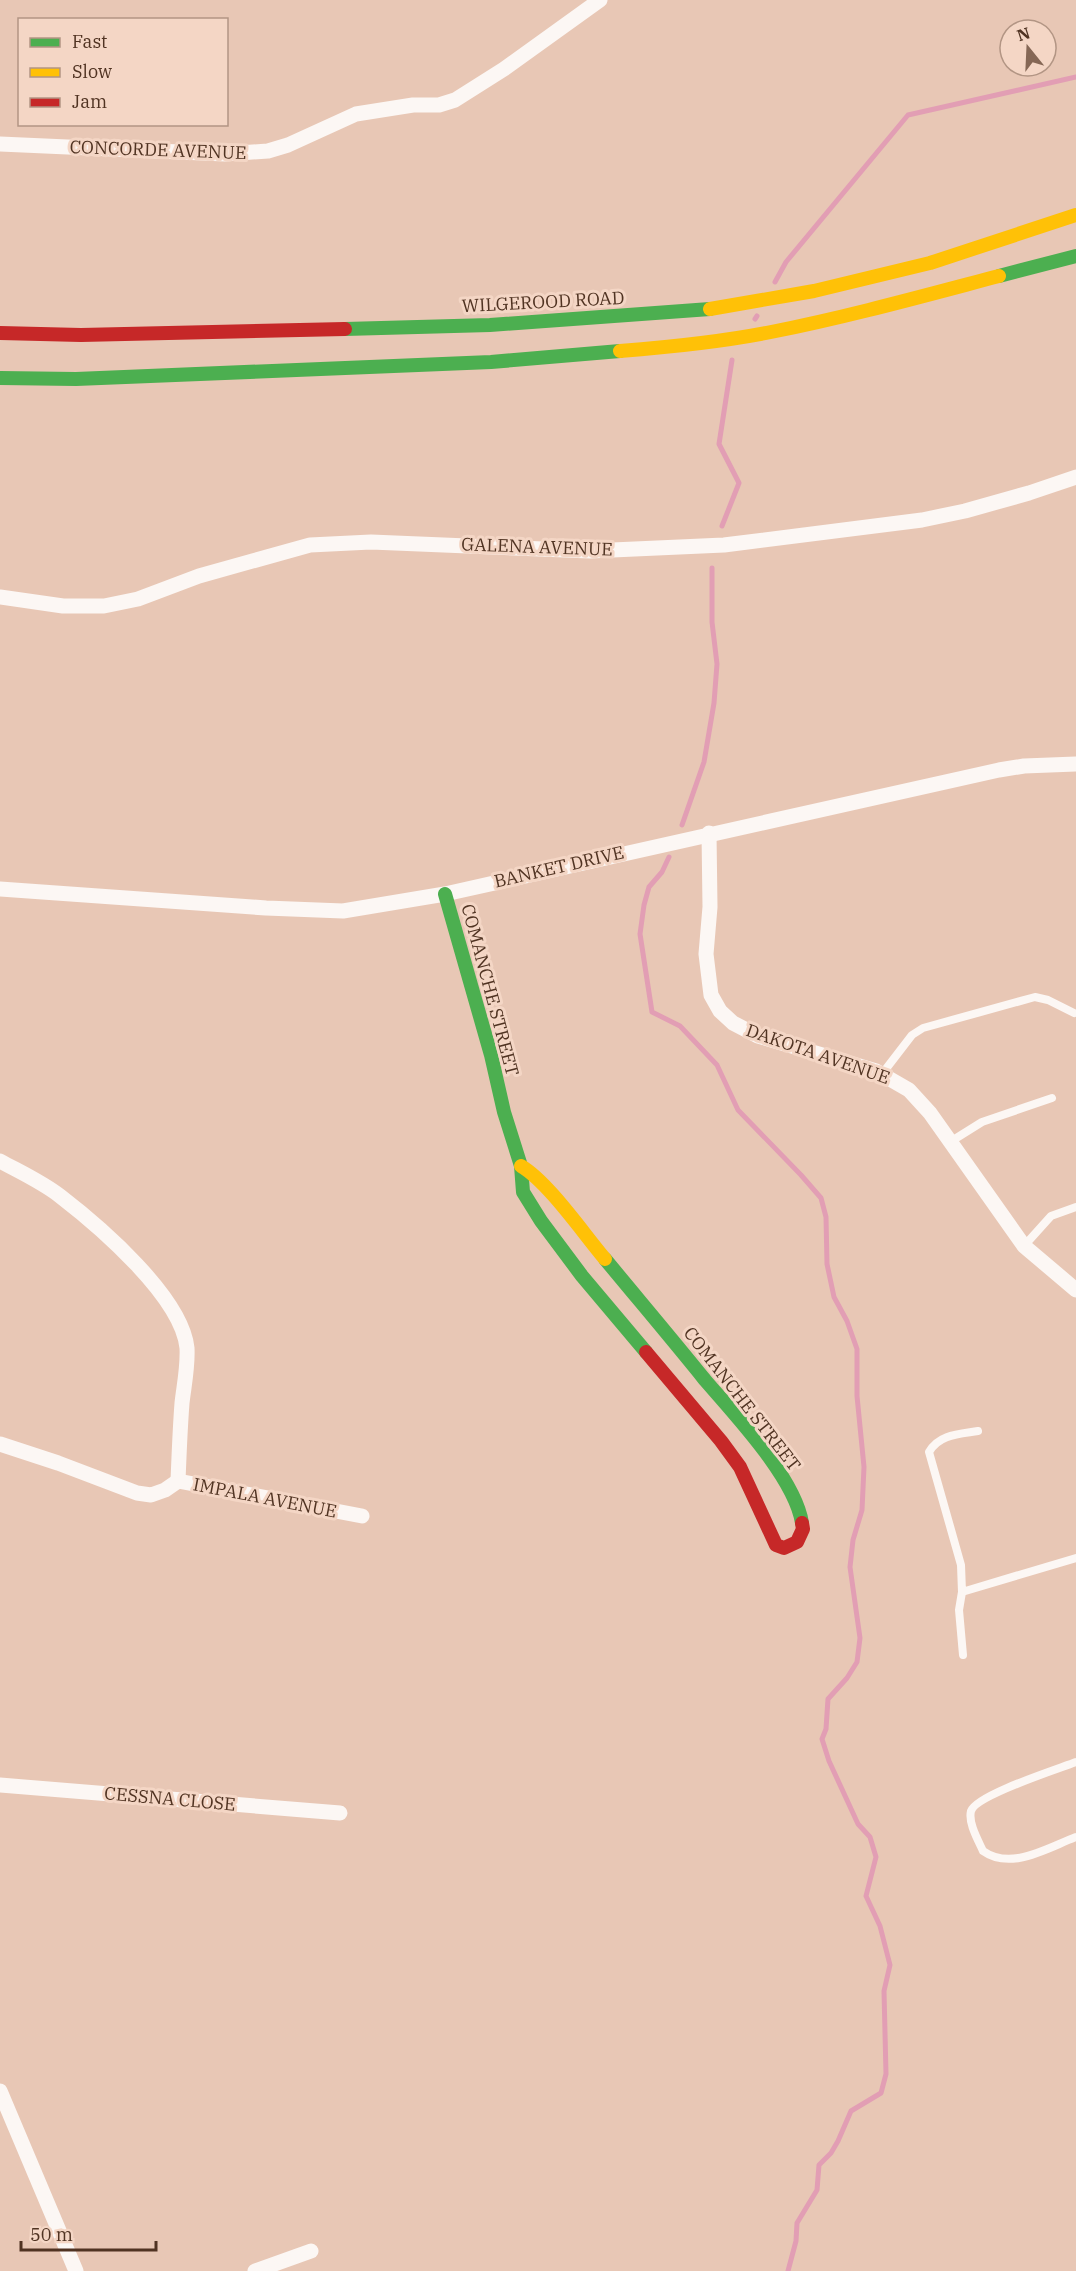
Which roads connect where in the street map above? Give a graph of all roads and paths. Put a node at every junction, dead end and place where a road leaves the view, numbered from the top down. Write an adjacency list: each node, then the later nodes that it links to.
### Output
1 (600, 0): 2 (street, CONCORDE AVENUE)
2 (0, 144)
3 (1076, 215): 5 (street, WILGEROOD ROAD)
4 (1076, 256): 6 (street)
5 (0, 333)
6 (0, 378)
7 (1076, 477): 8 (street, GALENA AVENUE)
8 (0, 597)
9 (1076, 764): 10 (street, BANKET DRIVE)
10 (709, 833): 12 (street, BANKET DRIVE); 14 (street, DAKOTA AVENUE)
11 (0, 889): 12 (street, BANKET DRIVE)
12 (445, 894): 18 (street, COMANCHE STREET)
13 (1074, 1013): 14 (lane)
14 (882, 1074): 16 (street, DAKOTA AVENUE)
15 (1052, 1098): 16 (lane)
16 (950, 1142): 20 (street, DAKOTA AVENUE)
17 (0, 1161): 24 (street)
18 (521, 1166): 18 (street, COMANCHE STREET)
19 (1076, 1207): 20 (lane)
20 (1024, 1246): 21 (street, DAKOTA AVENUE)
21 (1076, 1290)
22 (978, 1431): 27 (lane)
23 (0, 1444): 24 (street, IMPALA AVENUE)
24 (178, 1481): 25 (street, IMPALA AVENUE)
25 (362, 1516)
26 (1076, 1558): 27 (lane)
27 (962, 1592): 28 (lane)
28 (963, 1655)
29 (1076, 1762): 32 (lane)
30 (0, 1785): 31 (street, CESSNA CLOSE)
31 (340, 1813)
32 (1076, 1837)
33 (0, 2091): 34 (street)
34 (5, 2116): 36 (street)
35 (311, 2251): 37 (street)
36 (76, 2271)
37 (255, 2271)

